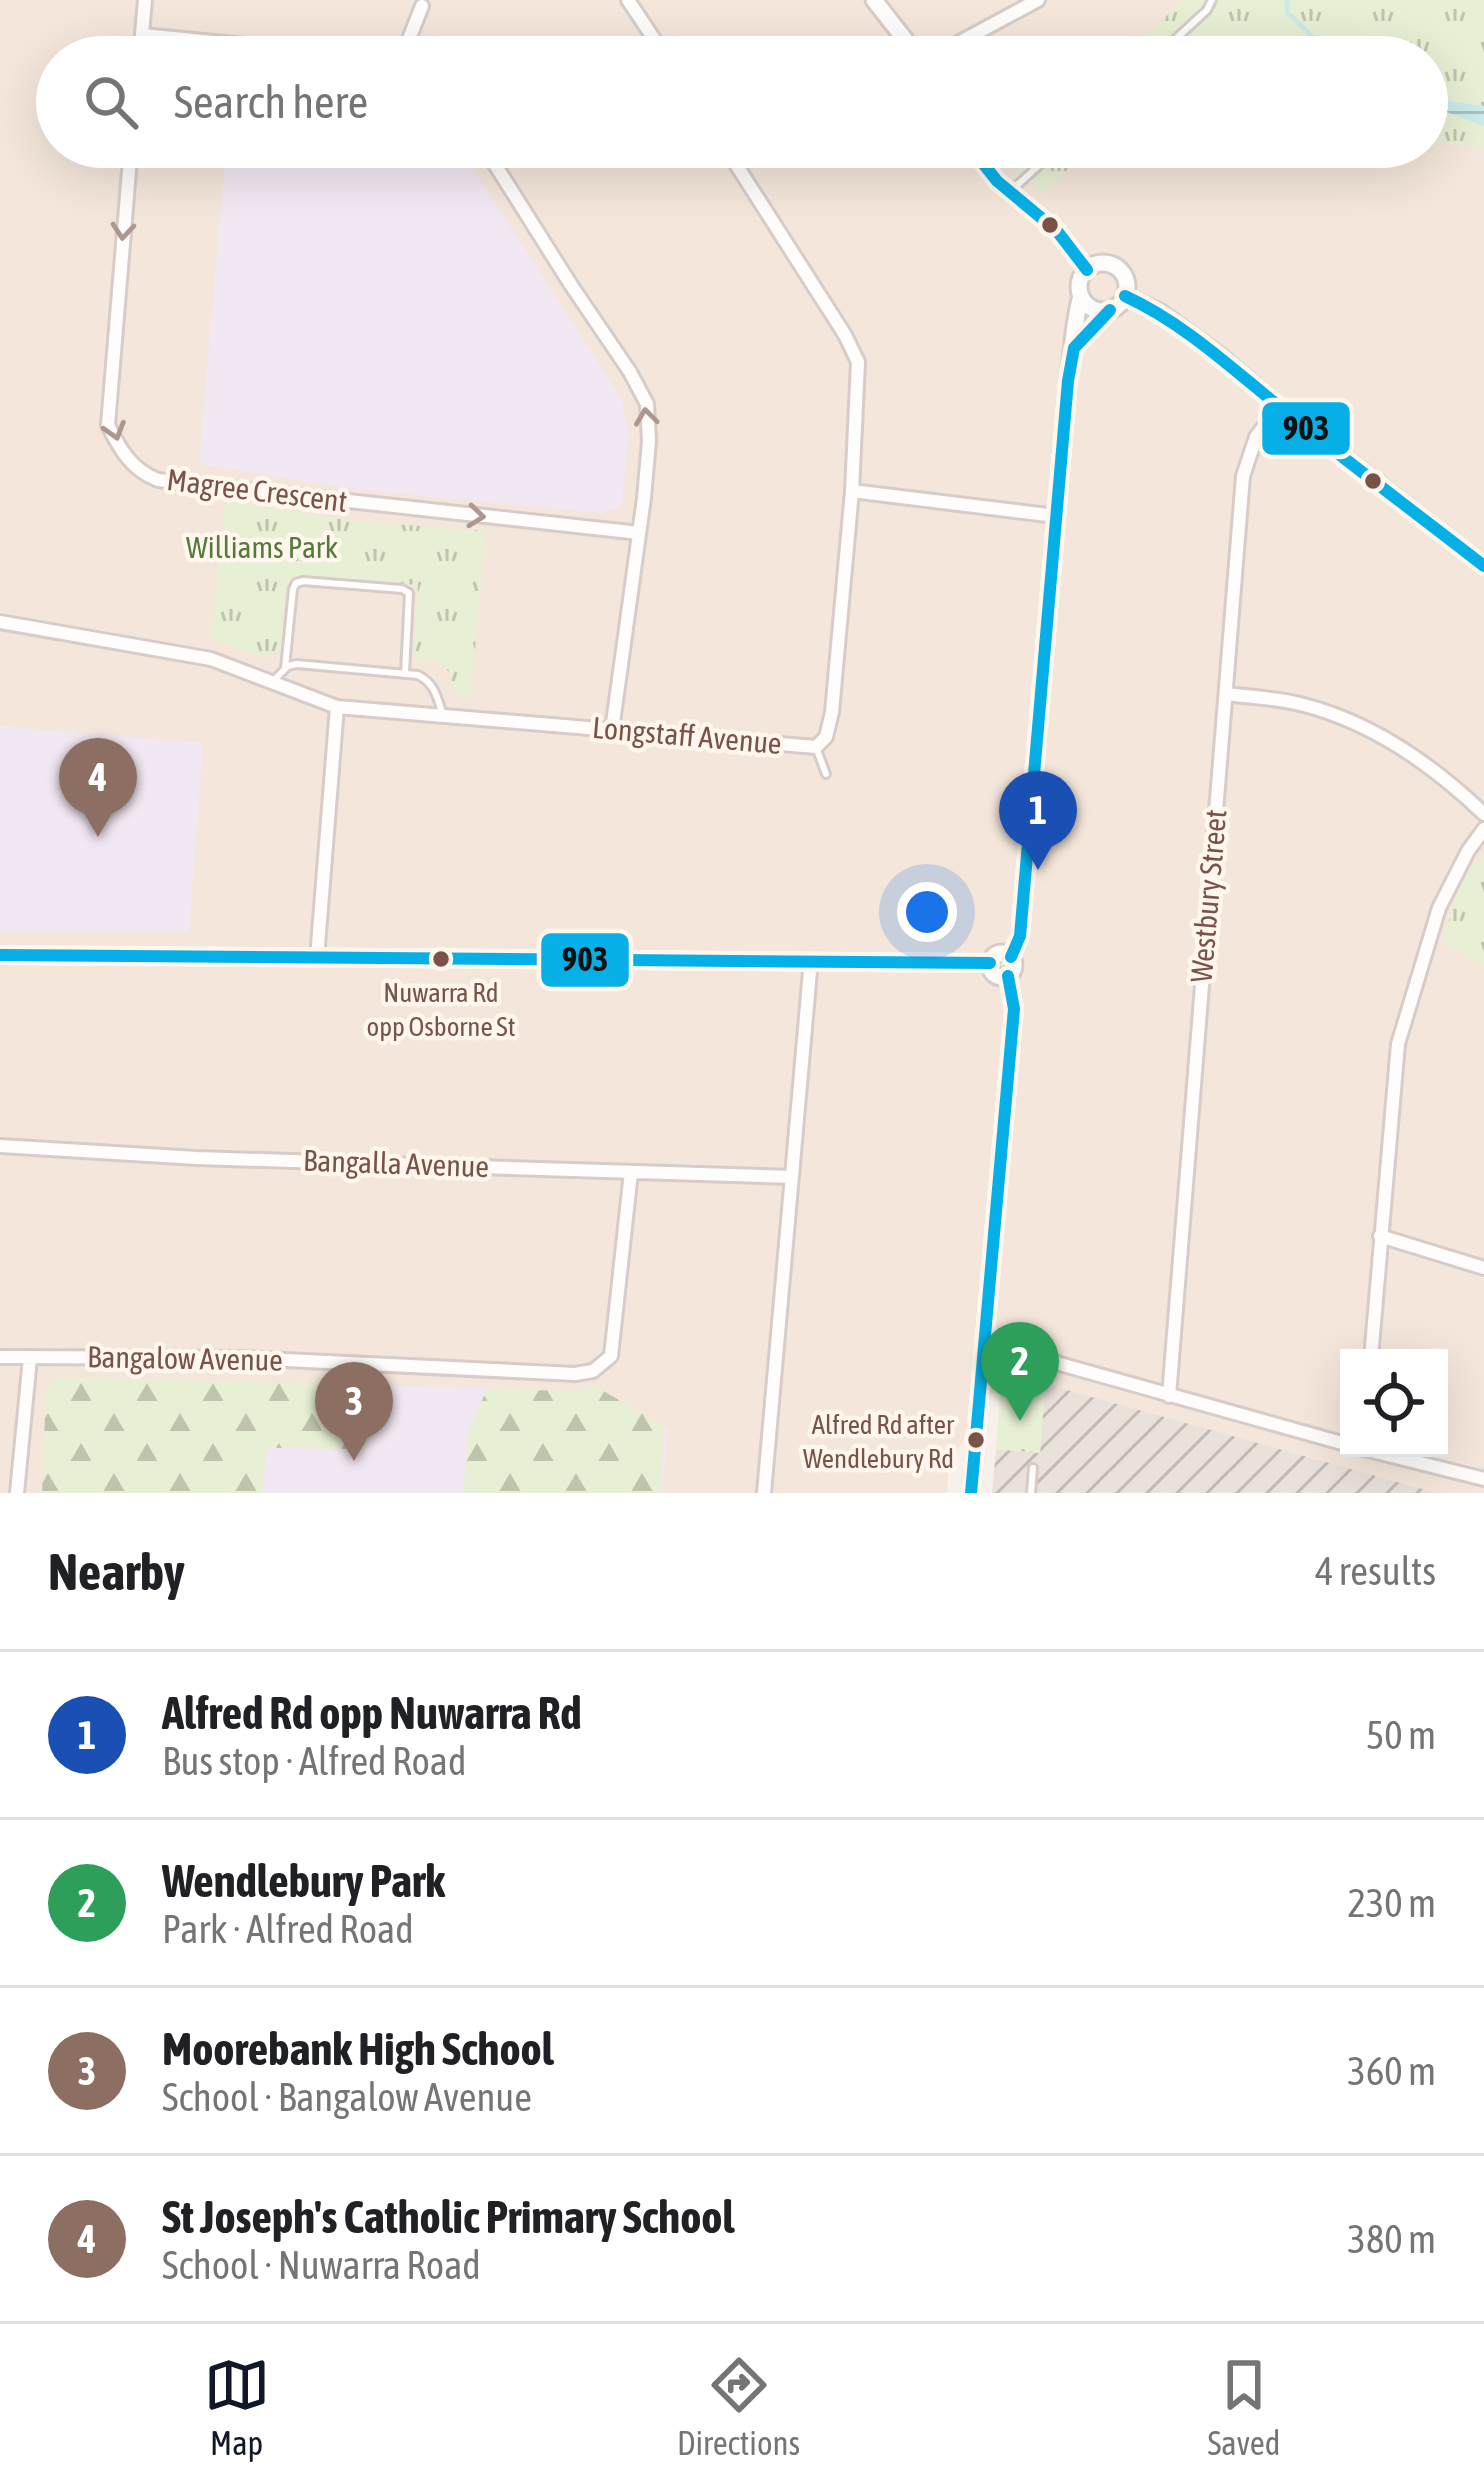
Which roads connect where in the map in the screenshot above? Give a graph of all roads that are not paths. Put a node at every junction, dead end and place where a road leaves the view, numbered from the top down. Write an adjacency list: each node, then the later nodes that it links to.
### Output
1 (145, 0): 7 (street)
2 (628, 0): 10 (street)
3 (874, 0): 11 (street)
4 (1037, 0): 12 (street)
5 (1212, 0): 13 (lane)
6 (422, 6): 9 (street)
7 (142, 34): 8 (street)
8 (162, 36)
9 (410, 36)
10 (652, 36)
11 (907, 36)
12 (965, 36)
13 (1179, 36)
14 (129, 168): 28 (street, Magree Crescent, one-way to 28)
15 (497, 168): 28 (street, one-way to 15)
16 (738, 168): 26 (street, Longstaff Avenue)
17 (986, 168): 19 (street)
18 (1036, 168): 19 (lane)
19 (1009, 193): 20 (street)
20 (1087, 270): 21 (street); 22 (street)
21 (1081, 296): 23 (street); 24 (street)
22 (1125, 296): 23 (street); 25 (street)
23 (1110, 310): 24 (street)
24 (1074, 348): 27 (street)
25 (1280, 406): 29 (street); 34 (street, Westbury Street)
26 (852, 491): 27 (street); 38 (street, Longstaff Avenue)
27 (1056, 516): 43 (street)
28 (639, 533): 37 (street)
29 (1484, 566)
30 (0, 622): 33 (street, Longstaff Avenue)
31 (284, 668): 32 (lane); 32 (lane); 33 (lane)
32 (405, 674): 36 (lane)
33 (272, 682): 35 (street, Longstaff Avenue)
34 (1226, 694): 40 (street); 57 (street, Westbury Street)
35 (337, 707): 36 (street, Longstaff Avenue); 44 (street)
36 (444, 716): 37 (street, Longstaff Avenue)
37 (612, 730): 38 (street, Longstaff Avenue)
38 (816, 747): 39 (lane)
39 (826, 774)
40 (1484, 814)
41 (1484, 830): 51 (street)
42 (0, 955): 44 (street)
43 (1011, 957): 46 (street); 47 (street)
44 (317, 958): 45 (street)
45 (811, 960): 46 (street); 50 (street)
46 (991, 963): 47 (street)
47 (1008, 976): 53 (street)
48 (0, 1146): 49 (street, Bangalla Avenue)
49 (631, 1172): 50 (street, Bangalla Avenue); 56 (street, Bangalow Avenue)
50 (792, 1177): 63 (street)
51 (1380, 1236): 52 (street); 54 (street)
52 (1484, 1268)
53 (985, 1343): 57 (street); 64 (street)
54 (1373, 1349)
55 (0, 1357): 56 (street, Bangalow Avenue)
56 (29, 1358): 62 (street)
57 (1169, 1396): 58 (street)
58 (1340, 1443)
59 (1398, 1457): 61 (street)
60 (1033, 1468): 65 (lane)
61 (1484, 1479)
62 (17, 1493)
63 (764, 1493)
64 (970, 1493)
65 (1031, 1493)

